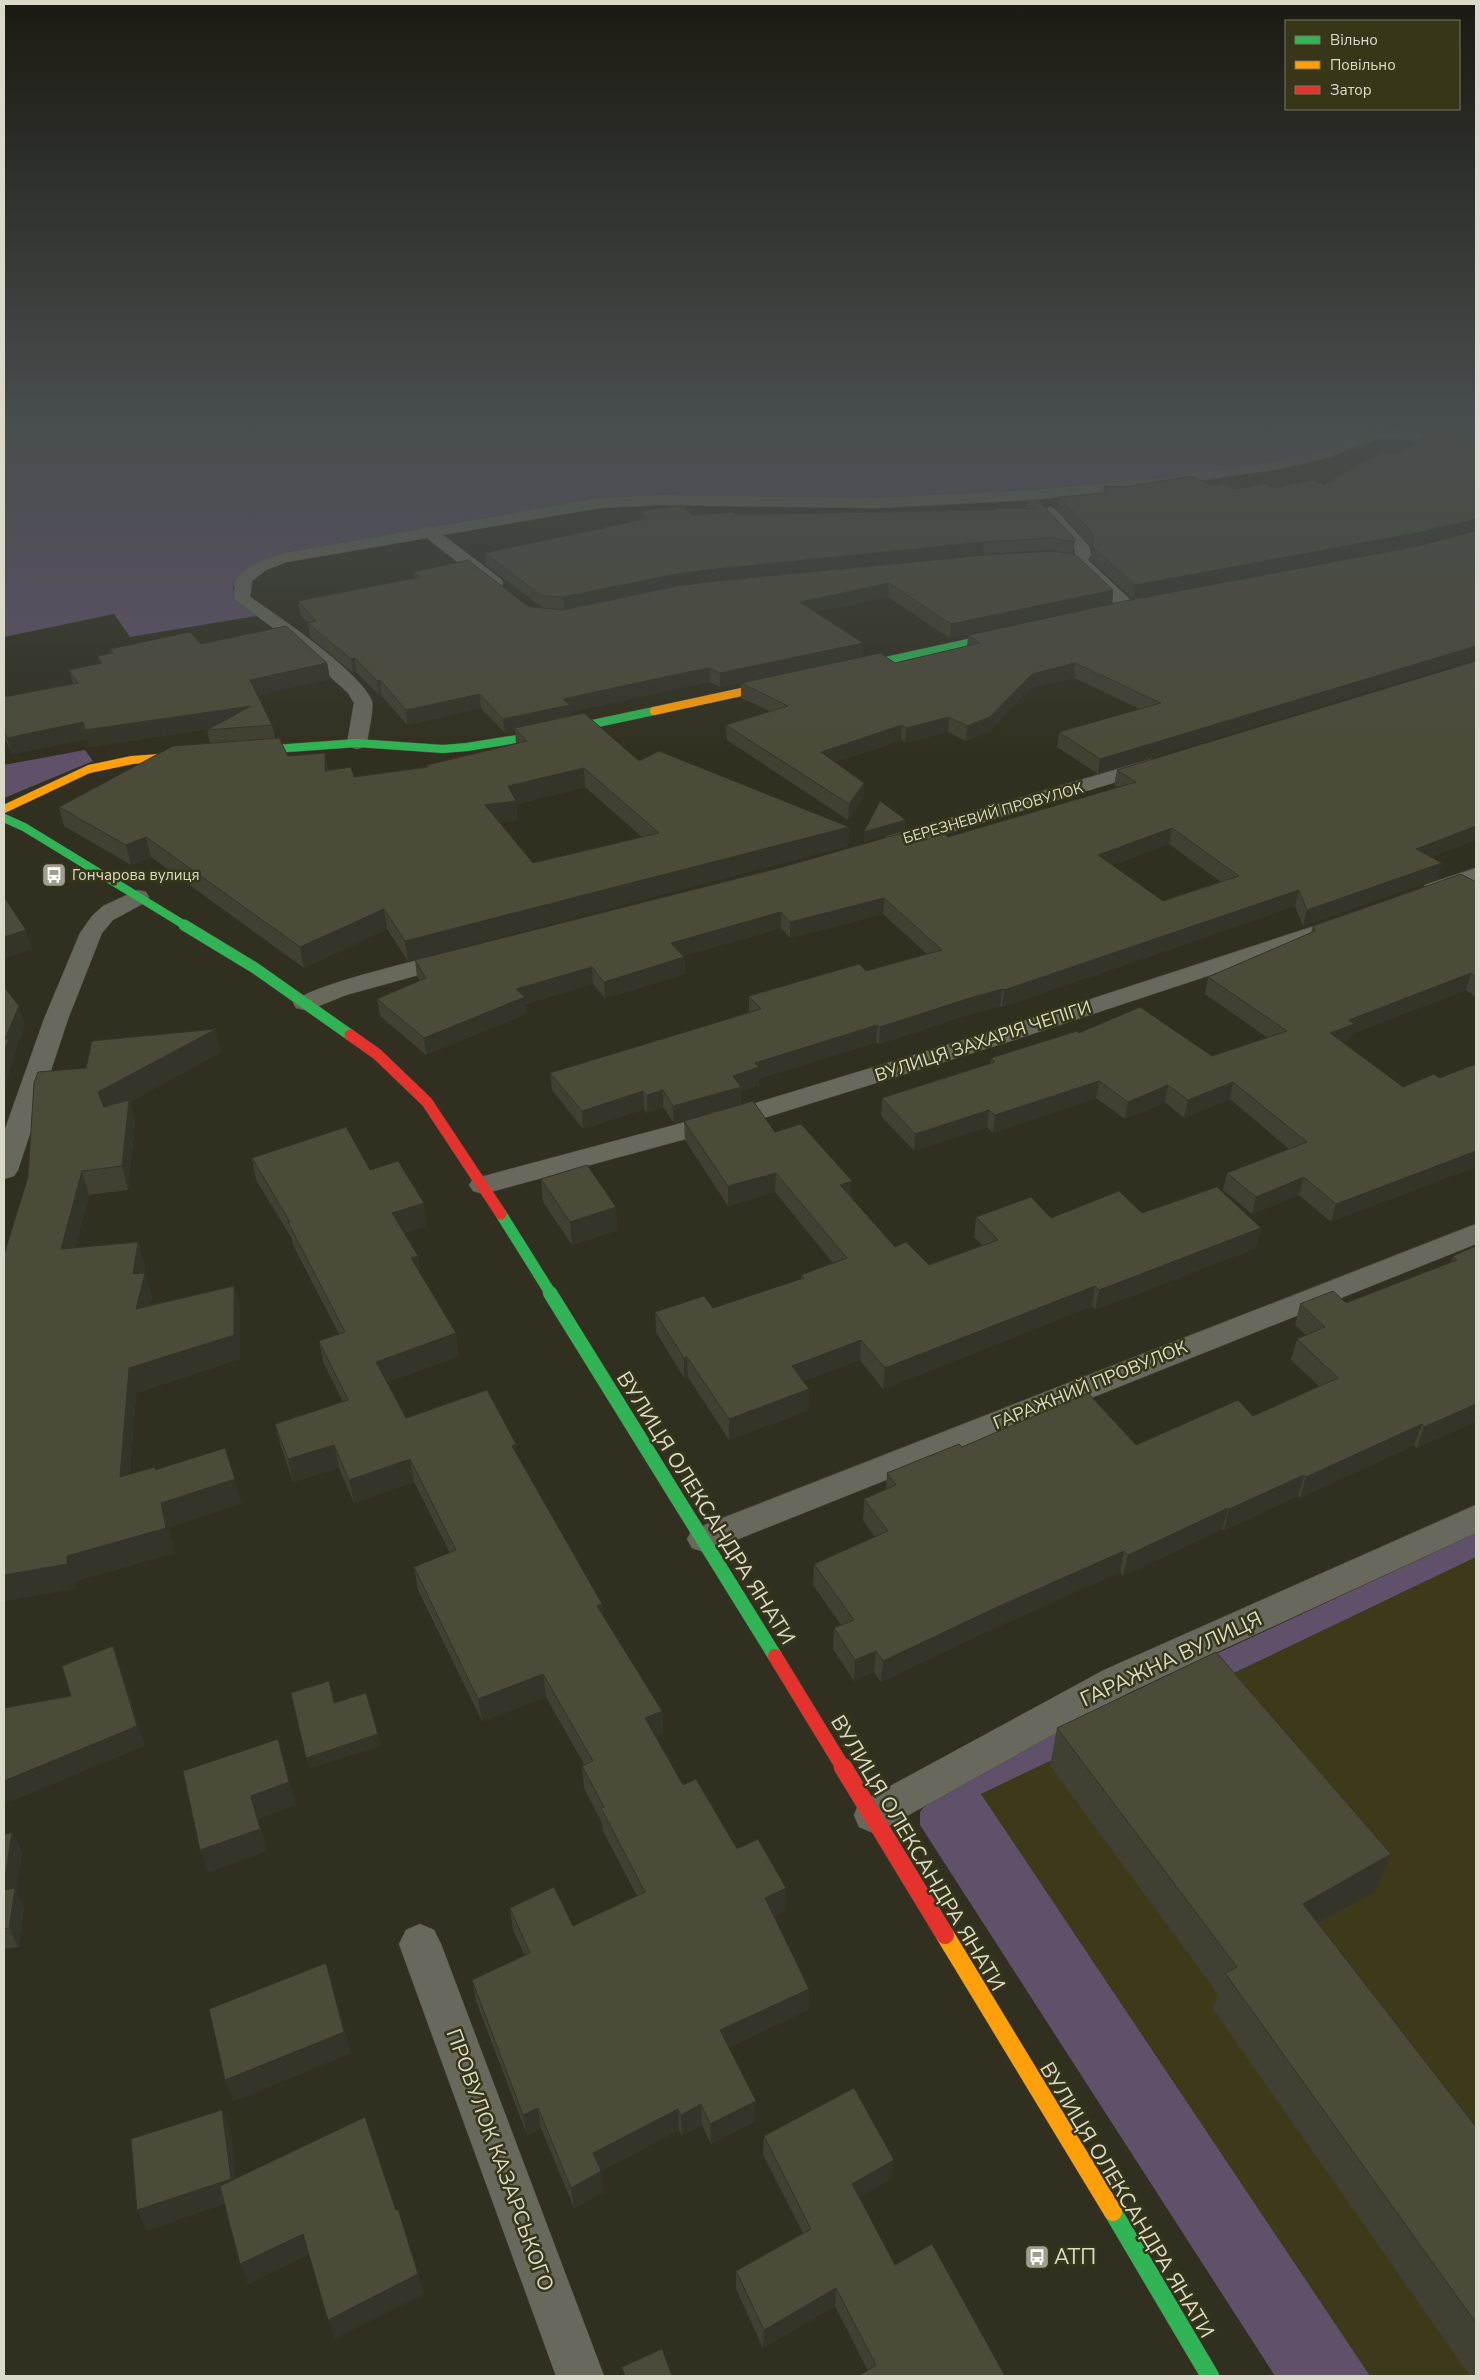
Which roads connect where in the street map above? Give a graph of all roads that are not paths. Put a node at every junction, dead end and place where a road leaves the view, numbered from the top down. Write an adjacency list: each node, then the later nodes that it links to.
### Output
1 (439, 530): 3 (street)
2 (1065, 530): 5 (street)
3 (428, 532): 6 (street); 12 (street)
4 (1060, 558): 5 (street)
5 (1079, 561): 7 (street)
6 (506, 591)
7 (1133, 606): 8 (street)
8 (1111, 611)
9 (1012, 633): 10 (street)
10 (843, 670)
11 (785, 682): 12 (street)
12 (356, 743): 13 (street)
13 (239, 752)
14 (200, 755): 16 (street)
15 (1171, 759): 18 (street, БЕРЕЗНЕВИЙ ПРОВУЛОК)
16 (4, 809)
17 (4, 818): 20 (street, ВУЛИЦЯ ОЛЕКСАНДРА ЯНАТИ)
18 (878, 846)
19 (1476, 874): 21 (street)
20 (138, 897): 24 (street, ВУЛИЦЯ ОЛЕКСАНДРА ЯНАТИ); 25 (street)
21 (1412, 898)
22 (1357, 918): 26 (street, ВУЛИЦЯ ЗАХАРІЯ ЧЕПІГИ)
23 (470, 953): 24 (street)
24 (304, 1003): 26 (street, ВУЛИЦЯ ОЛЕКСАНДРА ЯНАТИ)
25 (4, 1170)
26 (483, 1186): 29 (street, ВУЛИЦЯ ОЛЕКСАНДРА ЯНАТИ)
27 (1476, 1233): 29 (street, ГАРАЖНИЙ ПРОВУЛОК)
28 (1476, 1518): 30 (street, ГАРАЖНА ВУЛИЦЯ)
29 (704, 1538): 30 (street, ВУЛИЦЯ ОЛЕКСАНДРА ЯНАТИ)
30 (873, 1815): 33 (street, ВУЛИЦЯ ОЛЕКСАНДРА ЯНАТИ)
31 (420, 1944): 32 (street, ПРОВУЛОК КАЗАРСЬКОГО)
32 (580, 2376)
33 (1210, 2376)

